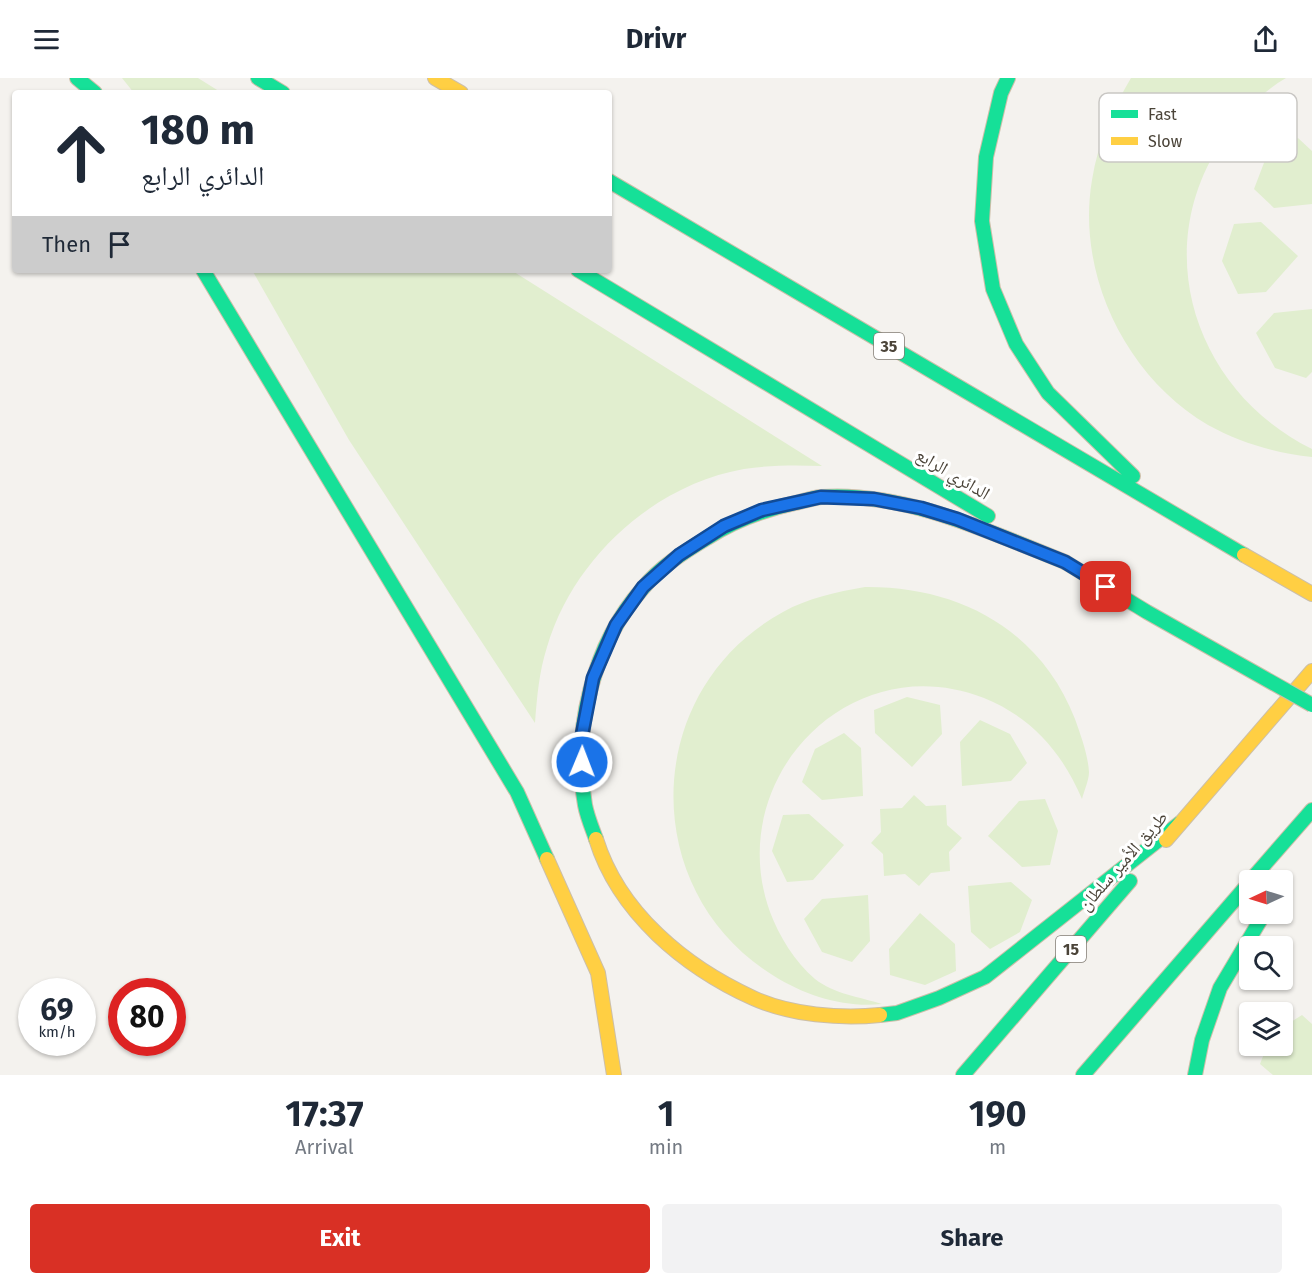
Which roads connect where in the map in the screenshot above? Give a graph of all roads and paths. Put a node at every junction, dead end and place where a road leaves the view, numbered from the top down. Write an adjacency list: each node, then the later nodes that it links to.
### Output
1 (77, 78): 5 (highway)
2 (258, 78): 6 (highway)
3 (435, 78): 7 (highway)
4 (1008, 78): 11 (highway)
5 (91, 90)
6 (278, 90)
7 (456, 90)
8 (612, 183): 11 (highway, 35)
9 (205, 273): 23 (highway)
10 (583, 273): 12 (highway, الدائري الرابع)
11 (1168, 512): 13 (highway, 35)
12 (1065, 562): 16 (highway, الدائري الرابع, bridge); 19 (highway)
13 (1312, 594)
14 (1312, 656): 17 (highway)
15 (1312, 671): 17 (highway, طريق الأمير سلطان / 15)
16 (1312, 705)
17 (1237, 757): 19 (highway, طريق الأمير سلطان / 15)
18 (1312, 810): 20 (highway)
19 (1180, 823): 24 (highway, طريق الأمير سلطان / 15)
20 (1260, 870)
21 (1239, 894): 25 (highway)
22 (1258, 924): 26 (highway)
23 (614, 1075)
24 (963, 1075)
25 (1083, 1075)
26 (1195, 1075)

